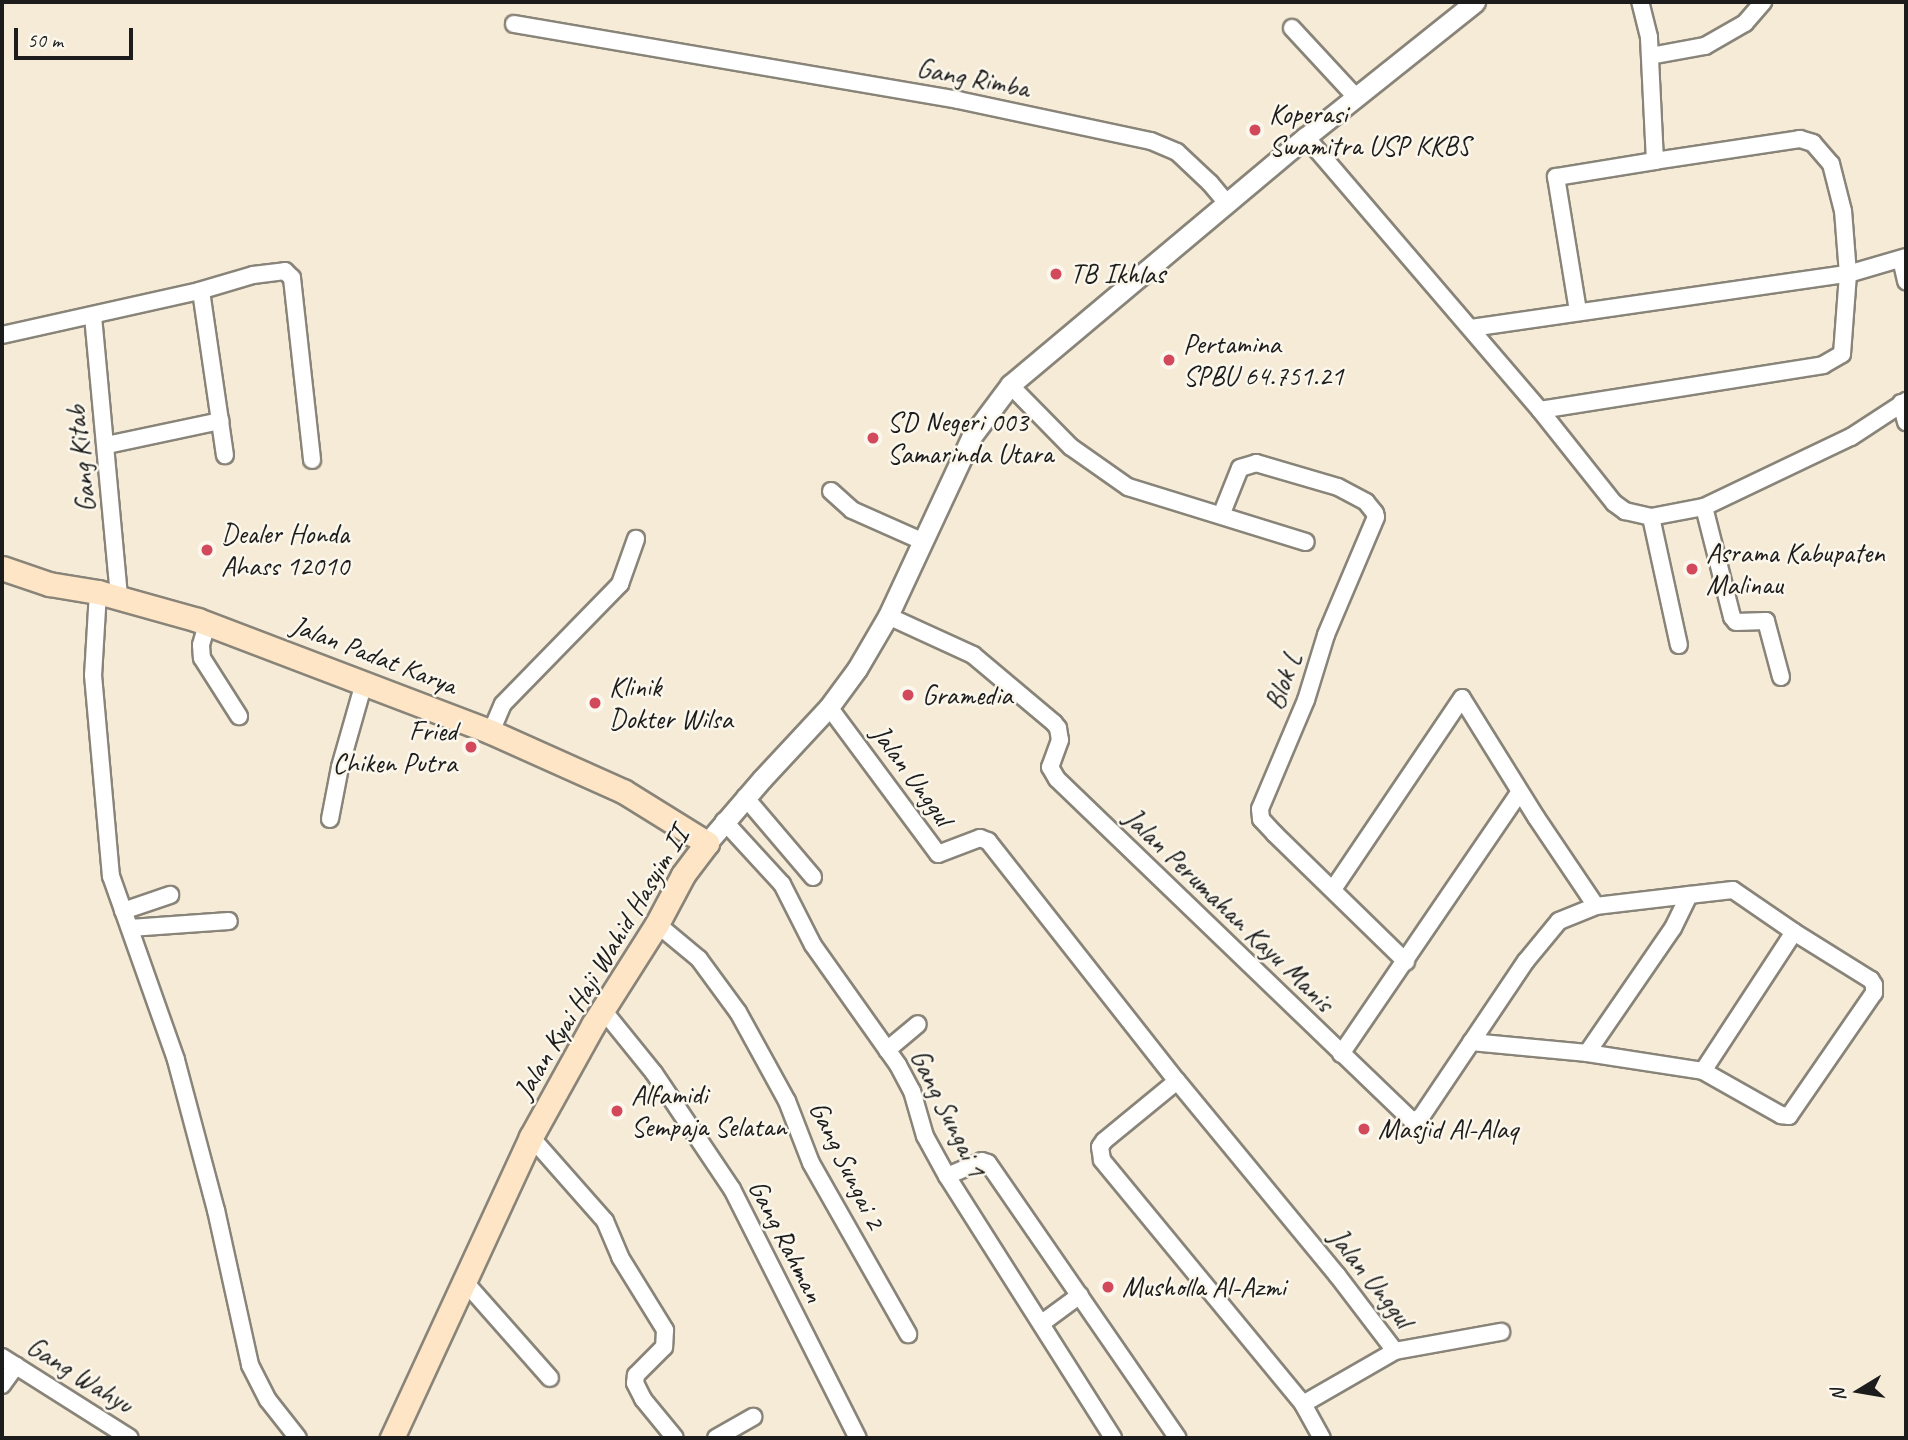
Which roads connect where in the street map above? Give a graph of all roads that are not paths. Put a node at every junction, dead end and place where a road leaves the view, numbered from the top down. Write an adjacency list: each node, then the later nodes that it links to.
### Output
1 (1475, 2): 7 (street, Jalan Kyai Haji Wahid Hasyim II)
2 (1640, 2): 6 (street)
3 (1763, 2): 6 (street)
4 (514, 24): 10 (street, Gang Rimba)
5 (1292, 28): 7 (street)
6 (1650, 56): 9 (street)
7 (1356, 97): 8 (street, Jalan Kyai Haji Wahid Hasyim II)
8 (1306, 137): 10 (street, Jalan Kyai Haji Wahid Hasyim II); 17 (street)
9 (1656, 161): 12 (street); 15 (street)
10 (1227, 203): 19 (street, Jalan Kyai Haji Wahid Hasyim II)
11 (1903, 258): 12 (street); 13 (street)
12 (1848, 274): 15 (street); 21 (street)
13 (1906, 281)
14 (201, 291): 16 (street); 22 (street); 26 (street)
15 (1578, 311): 17 (street)
16 (93, 316): 18 (street); 24 (street, Gang Kitab)
17 (1471, 328): 21 (street)
18 (2, 334)
19 (1010, 384): 29 (street); 32 (street, Jalan Kyai Haji Wahid Hasyim II)
20 (1904, 402): 23 (street); 28 (street)
21 (1540, 410): 30 (street)
22 (220, 421): 24 (street); 25 (street)
23 (1906, 422)
24 (107, 445): 35 (street, Gang Kitab)
25 (225, 455)
26 (312, 460)
27 (831, 491): 32 (street)
28 (1704, 507): 30 (street); 39 (street)
29 (1222, 513): 33 (street); 50 (street, Blok L)
30 (1651, 517): 38 (street)
31 (636, 539): 43 (street)
32 (922, 541): 36 (street, Jalan Kyai Haji Wahid Hasyim II)
33 (1306, 542)
34 (2, 569): 35 (main road, Jalan Padat Karya)
35 (109, 594): 37 (main road, Jalan Padat Karya); 54 (street, Gang Kitab)
36 (888, 616): 41 (street, Jalan Kyai Haji Wahid Hasyim II); 65 (street, Jalan Perumahan Kayu Manis)
37 (207, 624): 40 (main road, Jalan Padat Karya); 42 (street)
38 (1679, 645)
39 (1780, 677)
40 (365, 683): 43 (main road, Jalan Padat Karya); 46 (street)
41 (830, 707): 45 (street, Jalan Kyai Haji Wahid Hasyim II); 67 (street, Jalan Unggul)
42 (239, 716)
43 (492, 732): 48 (main road, Jalan Padat Karya)
44 (1520, 792): 50 (street); 53 (street); 59 (street)
45 (746, 797): 47 (street, Jalan Kyai Haji Wahid Hasyim II); 49 (street)
46 (330, 819)
47 (724, 821): 48 (street, Jalan Kyai Haji Wahid Hasyim II); 63 (street, Gang Sungai 1)
48 (707, 843): 56 (main road, Jalan Kyai Haji Wahid Hasyim II)
49 (813, 877)
50 (1333, 888): 59 (street)
51 (170, 895): 54 (street)
52 (1689, 895): 53 (street, Jalan Perumahan Kayu Manis); 58 (street, Jalan Perumahan Kayu Manis); 64 (street)
53 (1596, 906): 62 (street, Jalan Perumahan Kayu Manis)
54 (123, 911): 57 (street, Gang Kitab)
55 (229, 921): 57 (street)
56 (657, 924): 60 (main road, Jalan Kyai Haji Wahid Hasyim II); 74 (street, Gang Sungai 2)
57 (130, 928): 83 (street, Gang Kitab)
58 (1794, 932): 66 (street); 66 (street, Jalan Perumahan Kayu Manis)
59 (1406, 962): 65 (street)
60 (603, 1010): 68 (main road, Jalan Kyai Haji Wahid Hasyim II); 87 (street, Gang Rahman)
61 (918, 1024): 63 (street)
62 (1471, 1042): 64 (street); 65 (street, Jalan Perumahan Kayu Manis)
63 (887, 1050): 69 (street, Gang Sungai 1)
64 (1587, 1053): 66 (street)
65 (1342, 1054)
66 (1703, 1071)
67 (1177, 1081): 75 (street, Jalan Unggul); 80 (street)
68 (531, 1137): 70 (main road, Jalan Kyai Haji Wahid Hasyim II); 85 (street)
69 (947, 1176): 71 (street); 72 (street, Gang Sungai 1)
70 (464, 1282): 78 (street); 84 (main road, Jalan Kyai Haji Wahid Hasyim II)
71 (1080, 1295): 72 (street); 89 (street)
72 (1042, 1323): 88 (street, Gang Sungai 1)
73 (1501, 1332): 75 (street)
74 (908, 1334)
75 (1395, 1351): 80 (street, Jalan Unggul)
76 (2, 1357): 77 (street, Gang Wahyu)
77 (16, 1366): 79 (street); 82 (street, Gang Wahyu)
78 (550, 1378)
79 (2, 1385)
80 (1303, 1404): 90 (street)
81 (753, 1417): 86 (street)
82 (130, 1438)
83 (298, 1438)
84 (392, 1438)
85 (675, 1438)
86 (716, 1438)
87 (858, 1438)
88 (1113, 1438)
89 (1178, 1438)
90 (1322, 1438)

